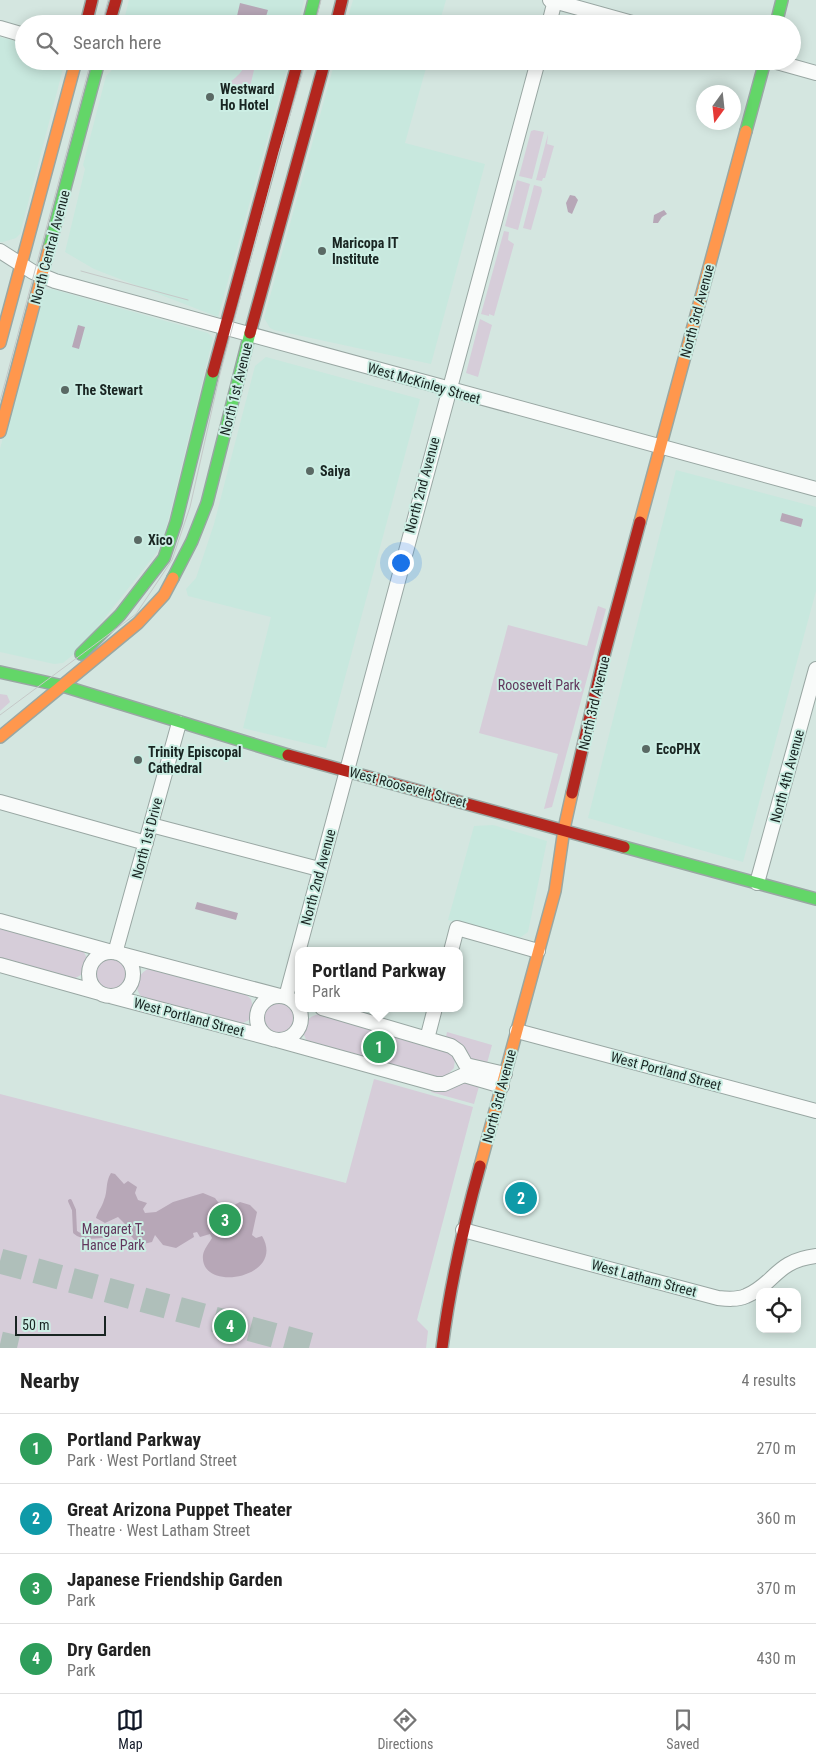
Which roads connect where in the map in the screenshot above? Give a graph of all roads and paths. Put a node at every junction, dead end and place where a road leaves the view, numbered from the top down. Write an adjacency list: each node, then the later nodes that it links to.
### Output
1 (92, 0): 7 (main road)
2 (116, 0): 8 (main road)
3 (314, 0): 9 (main road)
4 (342, 0): 10 (main road)
5 (553, 0): 11 (street); 12 (street)
6 (782, 0): 13 (main road)
7 (88, 15)
8 (112, 15)
9 (310, 15)
10 (338, 15)
11 (550, 15)
12 (605, 15)
13 (778, 15)
14 (0, 28): 15 (street)
15 (15, 32)
16 (801, 69): 23 (street)
17 (74, 70): 25 (main road, North Central Avenue)
18 (96, 70): 25 (main road, North Central Avenue)
19 (296, 70): 26 (main road, North 1st Avenue)
20 (323, 70): 27 (main road, North 1st Avenue)
21 (536, 70): 30 (street, North 2nd Avenue)
22 (764, 70): 33 (main road, North 3rd Avenue)
23 (816, 73)
24 (0, 251): 25 (street, West McKinley Street)
25 (32, 271): 26 (street, West McKinley Street); 28 (main road, North Central Avenue); 29 (main road, North Central Avenue)
26 (226, 327): 27 (street, West McKinley Street); 37 (main road, North 1st Avenue)
27 (250, 334): 30 (street, West McKinley Street); 37 (main road, North 1st Avenue)
28 (0, 343)
29 (18, 369): 31 (main road); 32 (main road, North Central Avenue)
30 (448, 389): 33 (street, West McKinley Street); 41 (street, North 2nd Avenue)
31 (0, 412)
32 (0, 432)
33 (660, 447): 34 (street, West McKinley Street); 44 (main road, North 3rd Avenue)
34 (816, 490)
35 (816, 669): 47 (street, North 4th Avenue)
36 (0, 672): 38 (main road, West Roosevelt Street)
37 (74, 675): 38 (main road, North 1st Avenue)
38 (63, 686): 39 (main road, West Roosevelt Street); 40 (main road)
39 (179, 723): 41 (main road, West Roosevelt Street); 43 (street, North 1st Drive)
40 (0, 737)
41 (346, 770): 44 (main road, West Roosevelt Street); 46 (street, North 2nd Avenue)
42 (0, 802): 45 (street)
43 (151, 825): 45 (street, North 1st Drive); 46 (street)
44 (564, 829): 47 (main road, West Roosevelt Street); 52 (main road, North 3rd Avenue)
45 (146, 843): 53 (street, North 1st Drive)
46 (319, 869): 50 (street, North 2nd Avenue)
47 (758, 883): 48 (main road, West Roosevelt Street)
48 (816, 899)
49 (0, 921): 53 (street)
50 (300, 947)
51 (452, 947): 52 (street)
52 (538, 951): 61 (main road, North 3rd Avenue)
53 (117, 953): 56 (street); 56 (street, West Portland Street); 57 (street)
54 (0, 965): 56 (street, West Portland Street)
55 (295, 969): 57 (street, North 2nd Avenue)
56 (106, 995): 62 (street, West Portland Street)
57 (288, 998): 62 (street, West Portland Street)
58 (299, 1012): 62 (street)
59 (336, 1012): 63 (street)
60 (434, 1012): 63 (street)
61 (516, 1031): 65 (main road, North 3rd Avenue); 66 (street, West Portland Street)
62 (273, 1039): 64 (street, West Portland Street)
63 (427, 1039): 64 (street)
64 (465, 1070): 65 (street)
65 (504, 1080): 67 (main road, North 3rd Avenue)
66 (816, 1111)
67 (463, 1230): 68 (street, West Latham Street); 69 (main road, North 3rd Avenue)
68 (816, 1256)
69 (442, 1348)

